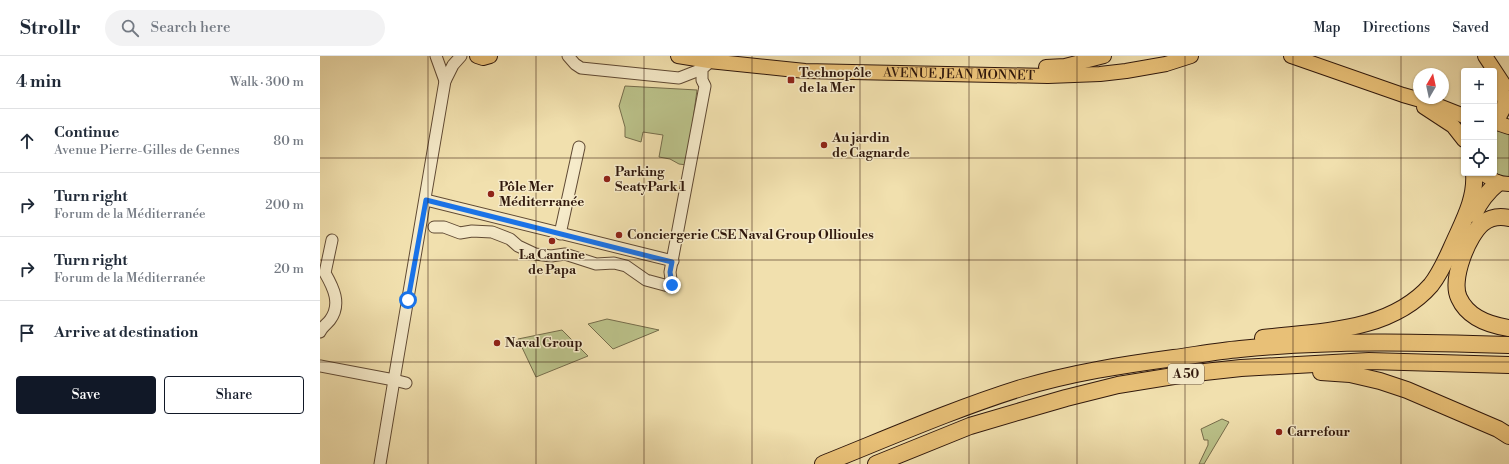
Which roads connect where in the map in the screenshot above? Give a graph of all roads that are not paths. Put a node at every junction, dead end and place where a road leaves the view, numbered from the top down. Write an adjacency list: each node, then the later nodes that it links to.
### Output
1 (436, 56): 16 (street)
2 (461, 56): 16 (street)
3 (477, 56): 4 (main road)
4 (490, 56)
5 (568, 56): 15 (street)
6 (678, 56): 13 (main road, AVENUE JEAN MONNET)
7 (749, 56): 8 (main road, AVENUE JEAN MONNET)
8 (1104, 56)
9 (1191, 56): 13 (main road, AVENUE JEAN MONNET)
10 (1291, 56): 20 (main road)
11 (1474, 56): 14 (main road)
12 (1485, 56): 19 (main road)
13 (709, 62): 15 (street); 18 (street)
14 (1484, 68)
15 (679, 78): 18 (street)
16 (445, 81): 30 (street)
17 (1497, 83): 22 (main road)
18 (705, 86): 35 (street)
19 (1509, 94)
20 (1403, 95): 21 (main road); 25 (main road)
21 (1461, 115)
22 (1497, 119)
23 (1497, 123): 24 (main road)
24 (1509, 127)
25 (1461, 136)
26 (579, 148): 33 (street)
27 (1474, 176): 40 (highway)
28 (1489, 176): 29 (main road)
29 (1506, 184): 36 (highway)
30 (426, 200): 33 (street); 44 (street)
31 (1509, 218): 36 (highway)
32 (434, 227): 35 (street)
33 (560, 234): 35 (street)
34 (332, 240): 38 (street)
35 (672, 267)
36 (1456, 288): 37 (highway)
37 (1509, 328)
38 (320, 332)
39 (1509, 345): 40 (highway, A 50)
40 (1130, 364): 48 (highway, A 50)
41 (1509, 365): 43 (highway, A 50)
42 (320, 366): 44 (street)
43 (1186, 374): 46 (highway); 49 (highway, A 50)
44 (394, 380): 45 (street); 47 (street)
45 (406, 383)
46 (1509, 436)
47 (380, 464)
48 (823, 464)
49 (876, 464)

